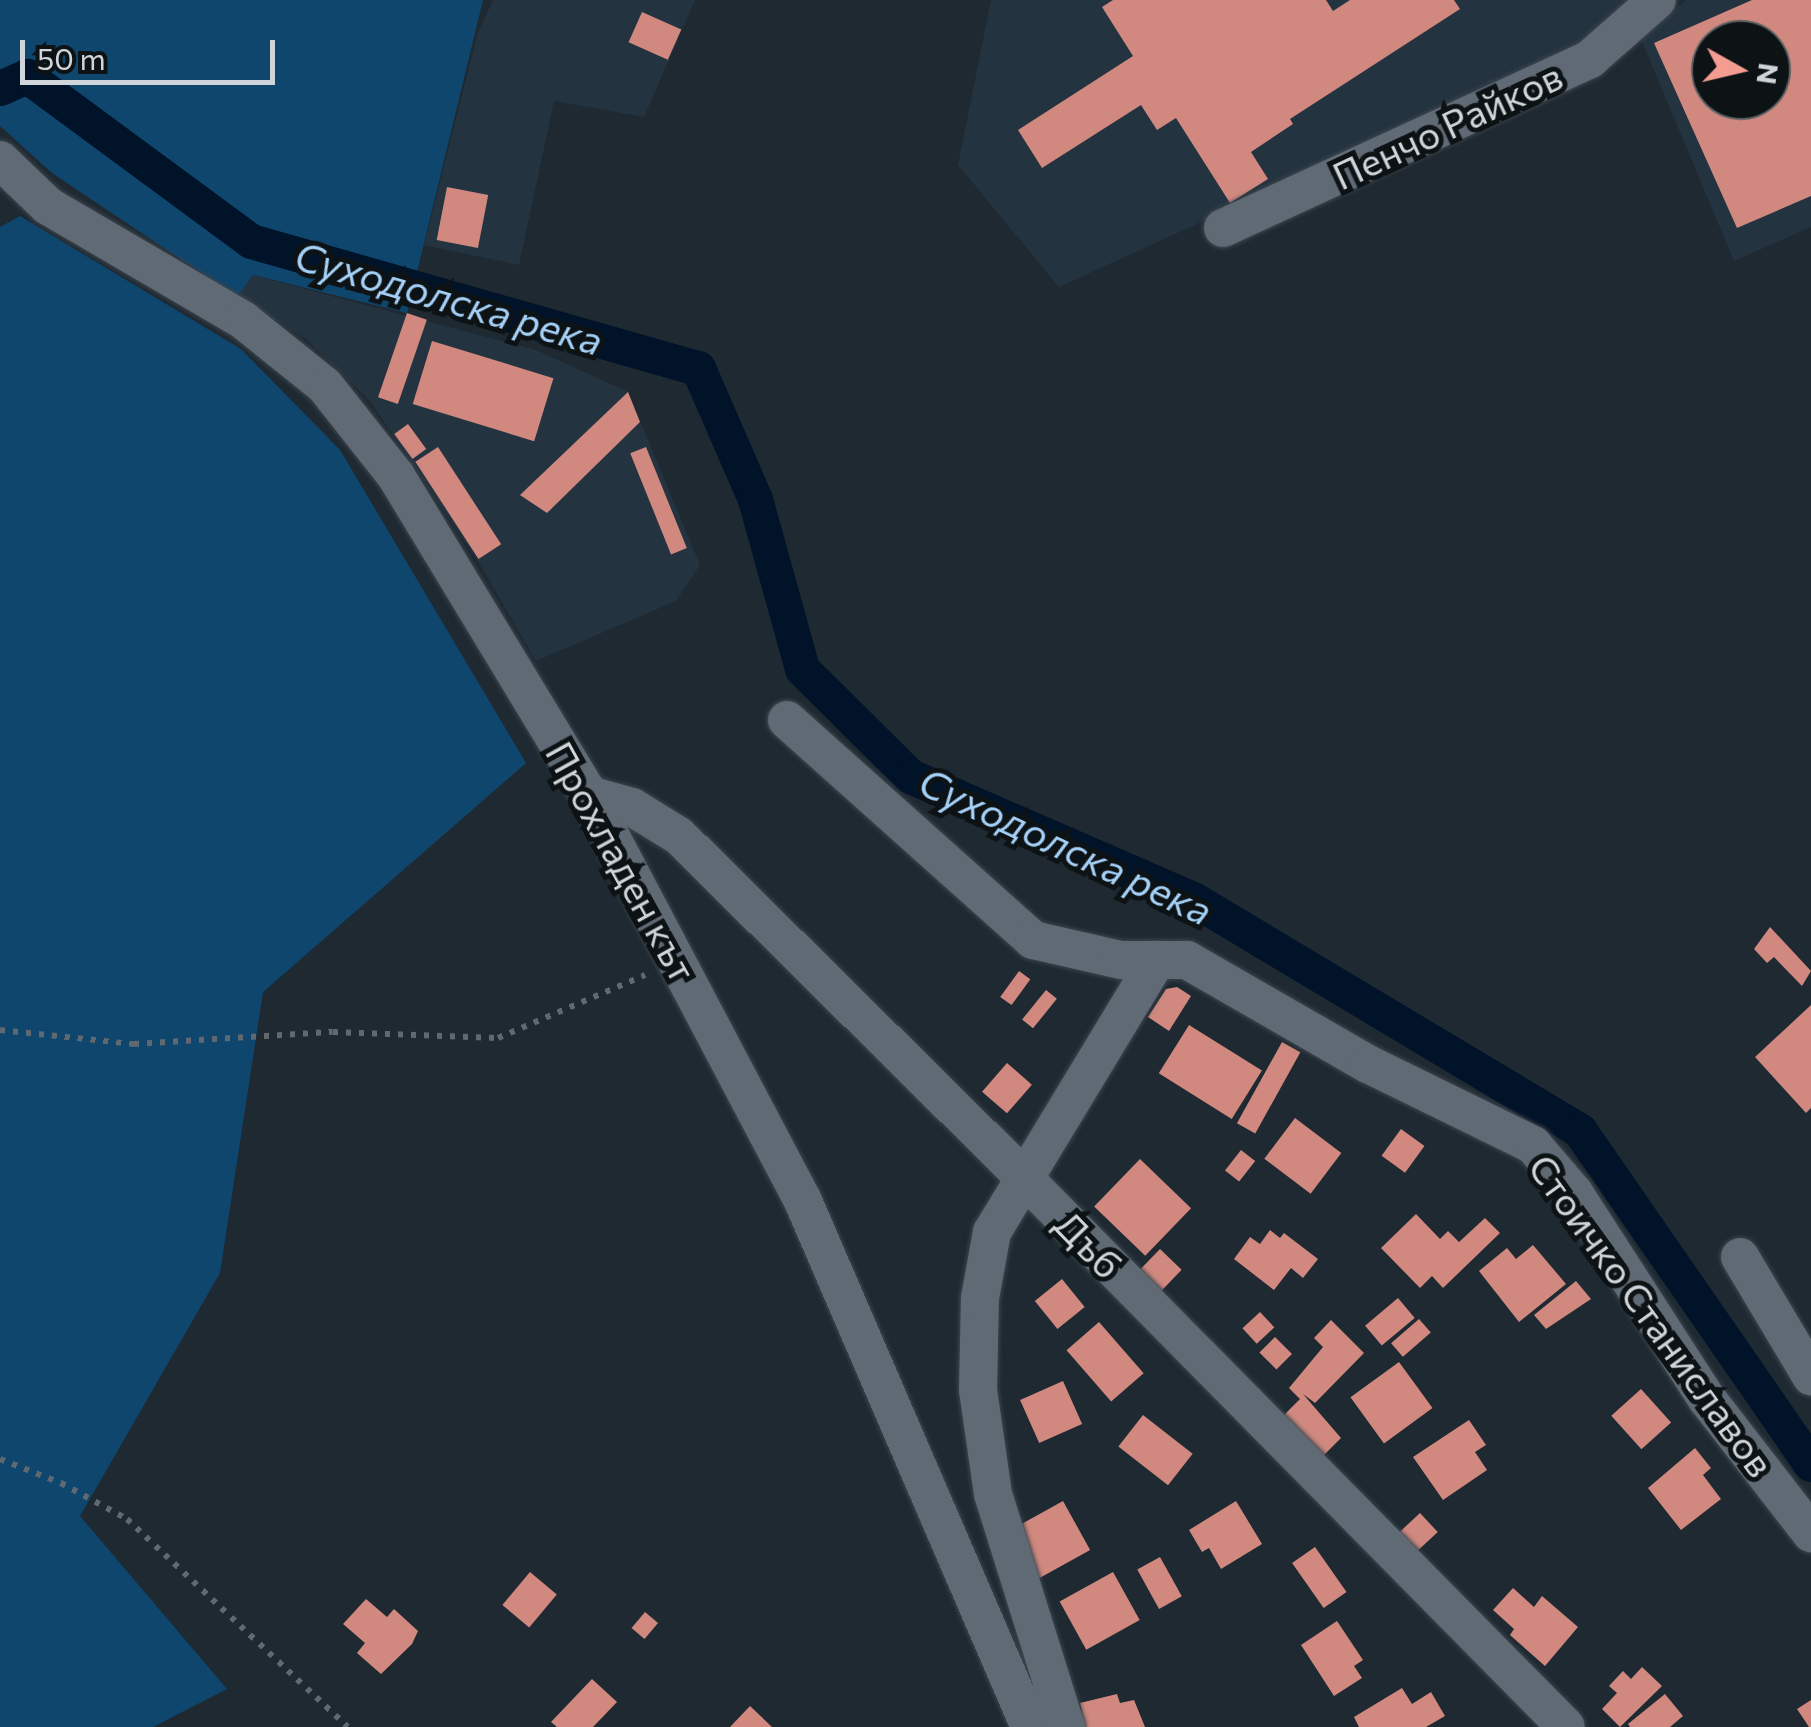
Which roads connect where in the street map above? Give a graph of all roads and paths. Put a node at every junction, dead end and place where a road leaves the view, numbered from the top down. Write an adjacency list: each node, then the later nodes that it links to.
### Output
1 (1657, 0): 3 (street, Пенчо Райков)
2 (0, 160): 5 (street, Прохладен кът)
3 (1223, 228)
4 (788, 720): 6 (street, Стоичко Станиславов)
5 (589, 795): 7 (street, Прохладен кът); 9 (street, Дъб)
6 (1157, 960): 9 (street); 13 (street, Стоичко Станиславов)
7 (677, 962): 8 (path); 15 (street, Прохладен кът)
8 (0, 1030)
9 (1024, 1178): 16 (street); 17 (street, Дъб)
10 (1740, 1258): 11 (street)
11 (1811, 1376)
12 (0, 1460): 14 (path)
13 (1811, 1533)
14 (348, 1727)
15 (1030, 1727)
16 (1066, 1727)
17 (1566, 1727)

